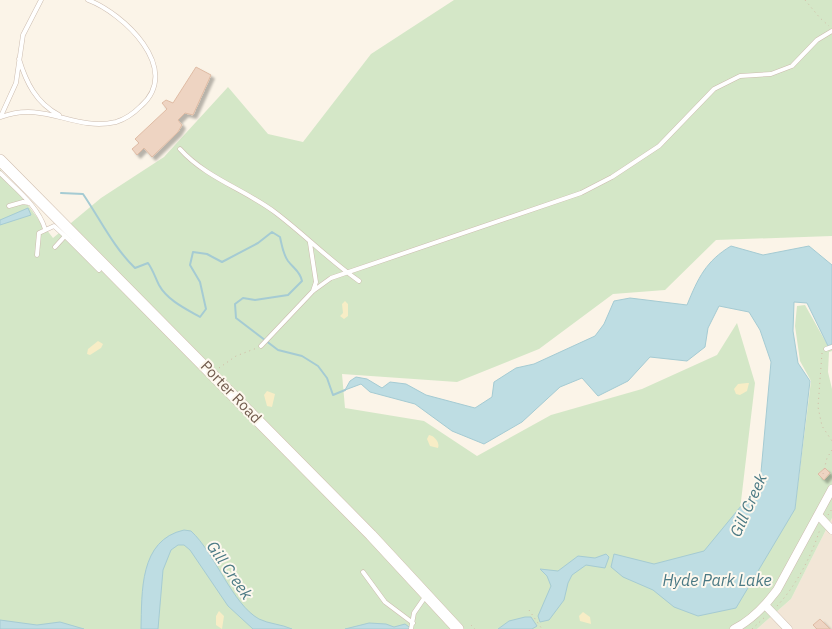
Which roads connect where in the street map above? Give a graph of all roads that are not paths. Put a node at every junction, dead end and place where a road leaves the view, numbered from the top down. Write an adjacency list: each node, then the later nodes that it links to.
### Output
1 (42, 0): 4 (lane)
2 (88, 0): 6 (lane)
3 (832, 29): 20 (lane)
4 (19, 58): 5 (lane); 6 (lane)
5 (0, 117): 6 (lane)
6 (68, 119)
7 (180, 149): 16 (lane)
8 (0, 160): 30 (main road, Porter Road)
9 (0, 173): 10 (lane)
10 (5, 178): 11 (lane); 12 (lane)
11 (0, 184)
12 (29, 203): 13 (lane); 14 (lane)
13 (9, 206)
14 (45, 229): 15 (lane); 18 (lane)
15 (65, 236): 17 (lane); 19 (lane)
16 (310, 243): 20 (lane); 22 (lane)
17 (55, 247)
18 (38, 255)
19 (99, 270)
20 (346, 272): 21 (lane); 22 (lane)
21 (359, 281)
22 (313, 291): 23 (lane)
23 (261, 346)
24 (832, 347): 25 (lane)
25 (826, 349)
26 (832, 489): 27 (street)
27 (819, 516): 28 (street); 31 (street)
28 (832, 530)
29 (363, 572): 32 (lane)
30 (427, 596): 32 (lane); 34 (main road, Porter Road)
31 (765, 605): 35 (street); 36 (street)
32 (413, 623): 33 (lane)
33 (411, 629)
34 (458, 629)
35 (734, 629)
36 (788, 629)

